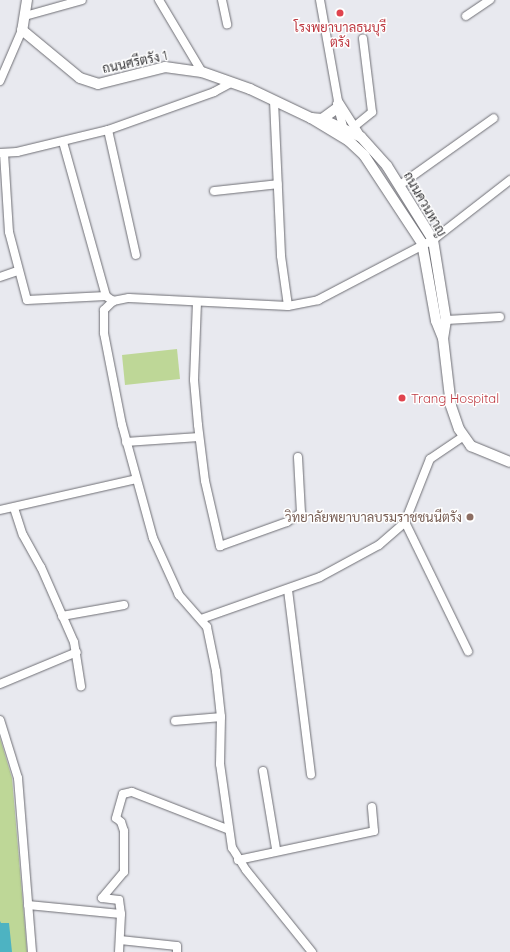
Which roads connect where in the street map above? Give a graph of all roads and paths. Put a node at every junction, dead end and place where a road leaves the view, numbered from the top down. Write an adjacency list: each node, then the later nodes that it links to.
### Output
1 (27, 0): 7 (main road)
2 (82, 0): 7 (street)
3 (159, 0): 12 (street)
4 (222, 0): 9 (street)
5 (320, 0): 16 (street, ถนนควนหาญ)
6 (490, 0): 8 (street)
7 (25, 16): 10 (main road)
8 (466, 16)
9 (227, 24)
10 (22, 30): 12 (main road, ถนนศรีตรัง 1); 13 (street)
11 (363, 40): 20 (street)
12 (202, 72): 14 (main road, ถนนศรีตรัง 1)
13 (0, 81)
14 (231, 83): 15 (main road, ถนนศรีตรัง 1); 22 (street)
15 (274, 101): 17 (main road, ถนนศรีตรัง 1); 28 (street)
16 (337, 105): 19 (main road); 20 (street, ถนนควนหาญ); 21 (street, ถนนควนหาญ)
17 (311, 118): 19 (main road, ถนนศรีตรัง 1); 24 (main road, ถนนศรีตรัง 1)
18 (494, 118): 29 (street)
19 (322, 119): 21 (main road, ถนนศรีตรัง 1)
20 (355, 126): 23 (street, ถนนควนหาญ)
21 (342, 128): 23 (main road, ถนนศรีตรัง 1); 24 (street, ถนนควนหาญ)
22 (108, 130): 25 (street); 33 (street)
23 (361, 137): 29 (main road, ถนนควนหาญ)
24 (349, 141): 32 (main road, ถนนควนหาญ)
25 (63, 142): 26 (street); 36 (street)
26 (2, 153): 34 (street)
27 (510, 180): 31 (street)
28 (278, 184): 30 (street); 38 (street)
29 (400, 184): 31 (main road, ถนนควนหาญ)
30 (214, 191)
31 (433, 240): 32 (street); 40 (main road, ถนนควนหาญ)
32 (422, 243): 38 (street); 41 (main road, ถนนควนหาญ)
33 (136, 255)
34 (17, 271): 35 (street); 36 (street)
35 (0, 277)
36 (110, 298): 37 (street); 44 (street)
37 (197, 302): 38 (street); 43 (street)
38 (288, 306)
39 (500, 317): 40 (street)
40 (446, 320): 41 (main road, ถนนควนหาญ)
41 (443, 338): 42 (main road, ถนนควนหาญ)
42 (464, 436): 46 (main road, ถนนควนหาญ); 50 (street)
43 (199, 437): 44 (street); 45 (street)
44 (126, 442): 47 (street)
45 (298, 457)
46 (510, 462)
47 (136, 479): 48 (street); 54 (street)
48 (14, 508): 49 (street); 53 (street)
49 (0, 510)
50 (405, 522): 51 (street); 55 (street)
51 (288, 590): 54 (street); 63 (street)
52 (124, 605): 53 (street)
53 (62, 616): 56 (street)
54 (201, 619): 59 (street)
55 (468, 651)
56 (77, 652): 57 (street); 58 (street)
57 (0, 684)
58 (81, 686)
59 (221, 717): 61 (street); 65 (street)
60 (0, 720): 68 (street)
61 (175, 721)
62 (263, 771): 66 (street)
63 (311, 774)
64 (372, 807): 66 (street)
65 (227, 829): 67 (street); 69 (street)
66 (276, 849): 67 (street)
67 (238, 860): 71 (street)
68 (28, 905): 69 (street); 72 (street)
69 (121, 914): 70 (street)
70 (120, 940): 73 (street); 74 (street)
71 (308, 951)
72 (32, 952)
73 (119, 952)
74 (177, 952)

